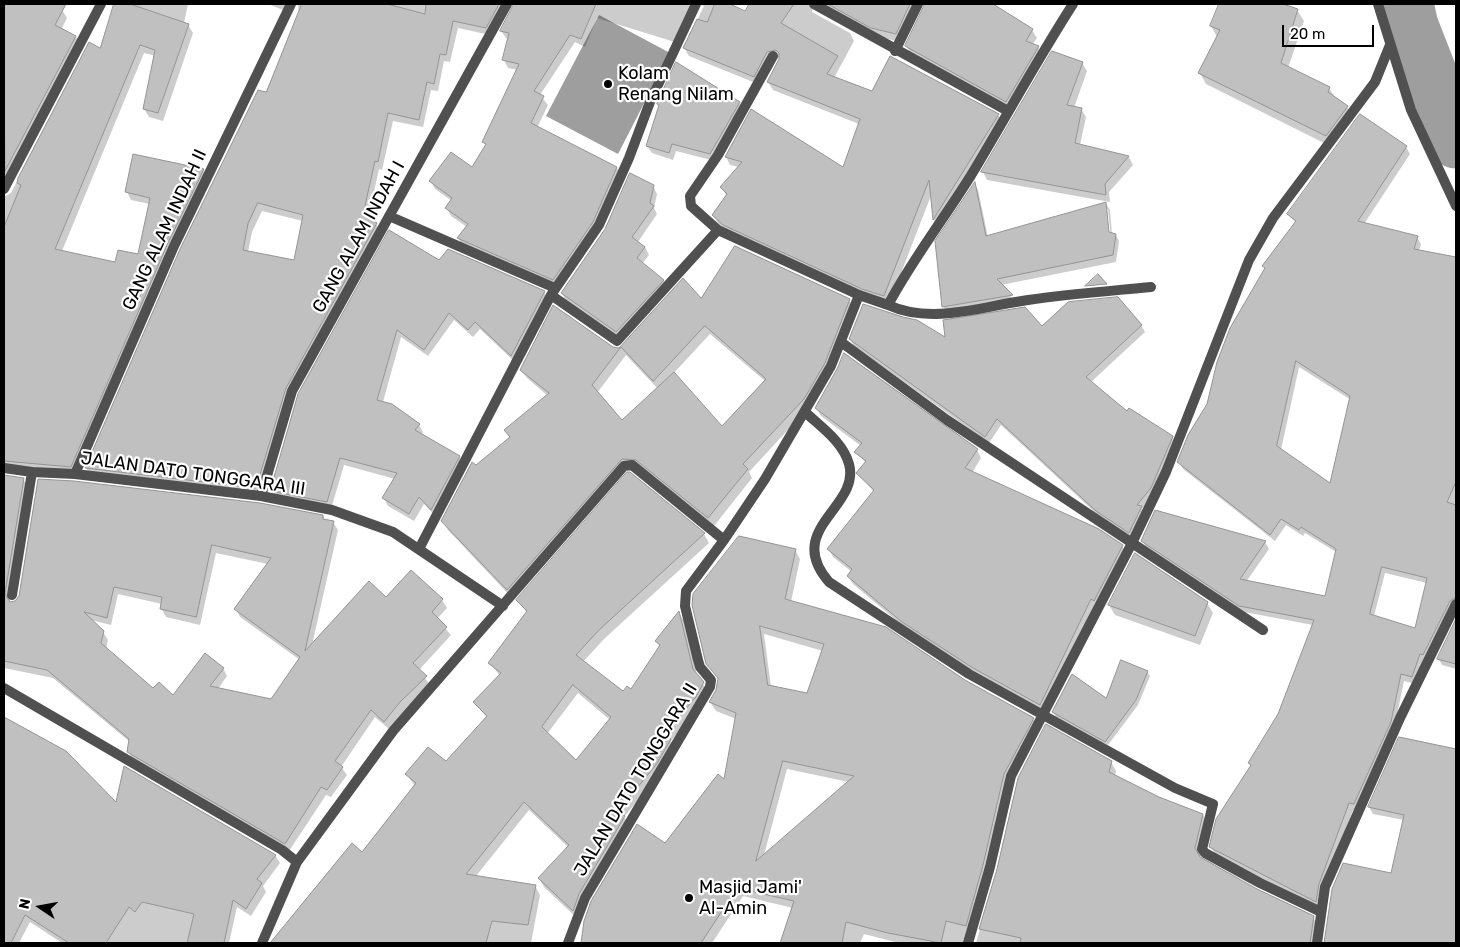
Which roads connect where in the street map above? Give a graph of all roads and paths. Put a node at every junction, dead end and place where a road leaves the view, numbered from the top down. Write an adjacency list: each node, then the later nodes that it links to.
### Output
1 (101, 4): 13 (street)
2 (291, 4): 25 (street, GANG ALAM INDAH II)
3 (508, 4): 15 (street, GANG ALAM INDAH I)
4 (696, 4): 18 (street)
5 (814, 4): 10 (street)
6 (918, 4): 10 (street)
7 (1074, 4): 12 (street)
8 (1378, 4): 9 (street)
9 (1390, 45): 14 (street); 28 (street)
10 (895, 50): 12 (street)
11 (773, 56): 16 (street)
12 (1008, 112): 20 (street)
13 (4, 189)
14 (1456, 206)
15 (389, 216): 18 (street); 26 (street, GANG ALAM INDAH I)
16 (718, 230): 18 (street); 19 (street)
17 (1151, 287): 20 (street)
18 (553, 291): 29 (street)
19 (859, 295): 20 (street); 21 (street, JALAN DATO TONGGARA II)
20 (888, 305)
21 (841, 342): 22 (street, JALAN DATO TONGGARA II); 28 (street)
22 (805, 412): 27 (street, JALAN DATO TONGGARA II); 35 (street)
23 (4, 468): 24 (street, JALAN DATO TONGGARA III)
24 (32, 472): 25 (street, JALAN DATO TONGGARA III); 30 (street)
25 (75, 474): 26 (street, JALAN DATO TONGGARA III)
26 (261, 496): 29 (street, JALAN DATO TONGGARA III)
27 (724, 540): 32 (street); 39 (street, JALAN DATO TONGGARA II)
28 (1132, 543): 33 (street); 35 (street)
29 (419, 549): 32 (street, JALAN DATO TONGGARA III)
30 (12, 594)
31 (1456, 604): 37 (street)
32 (503, 606): 36 (street)
33 (1263, 630)
34 (4, 688): 36 (street)
35 (1041, 715): 37 (street); 40 (street)
36 (297, 862): 38 (street)
37 (1319, 911): 41 (street)
38 (262, 943)
39 (568, 943)
40 (968, 943)
41 (1316, 943)

